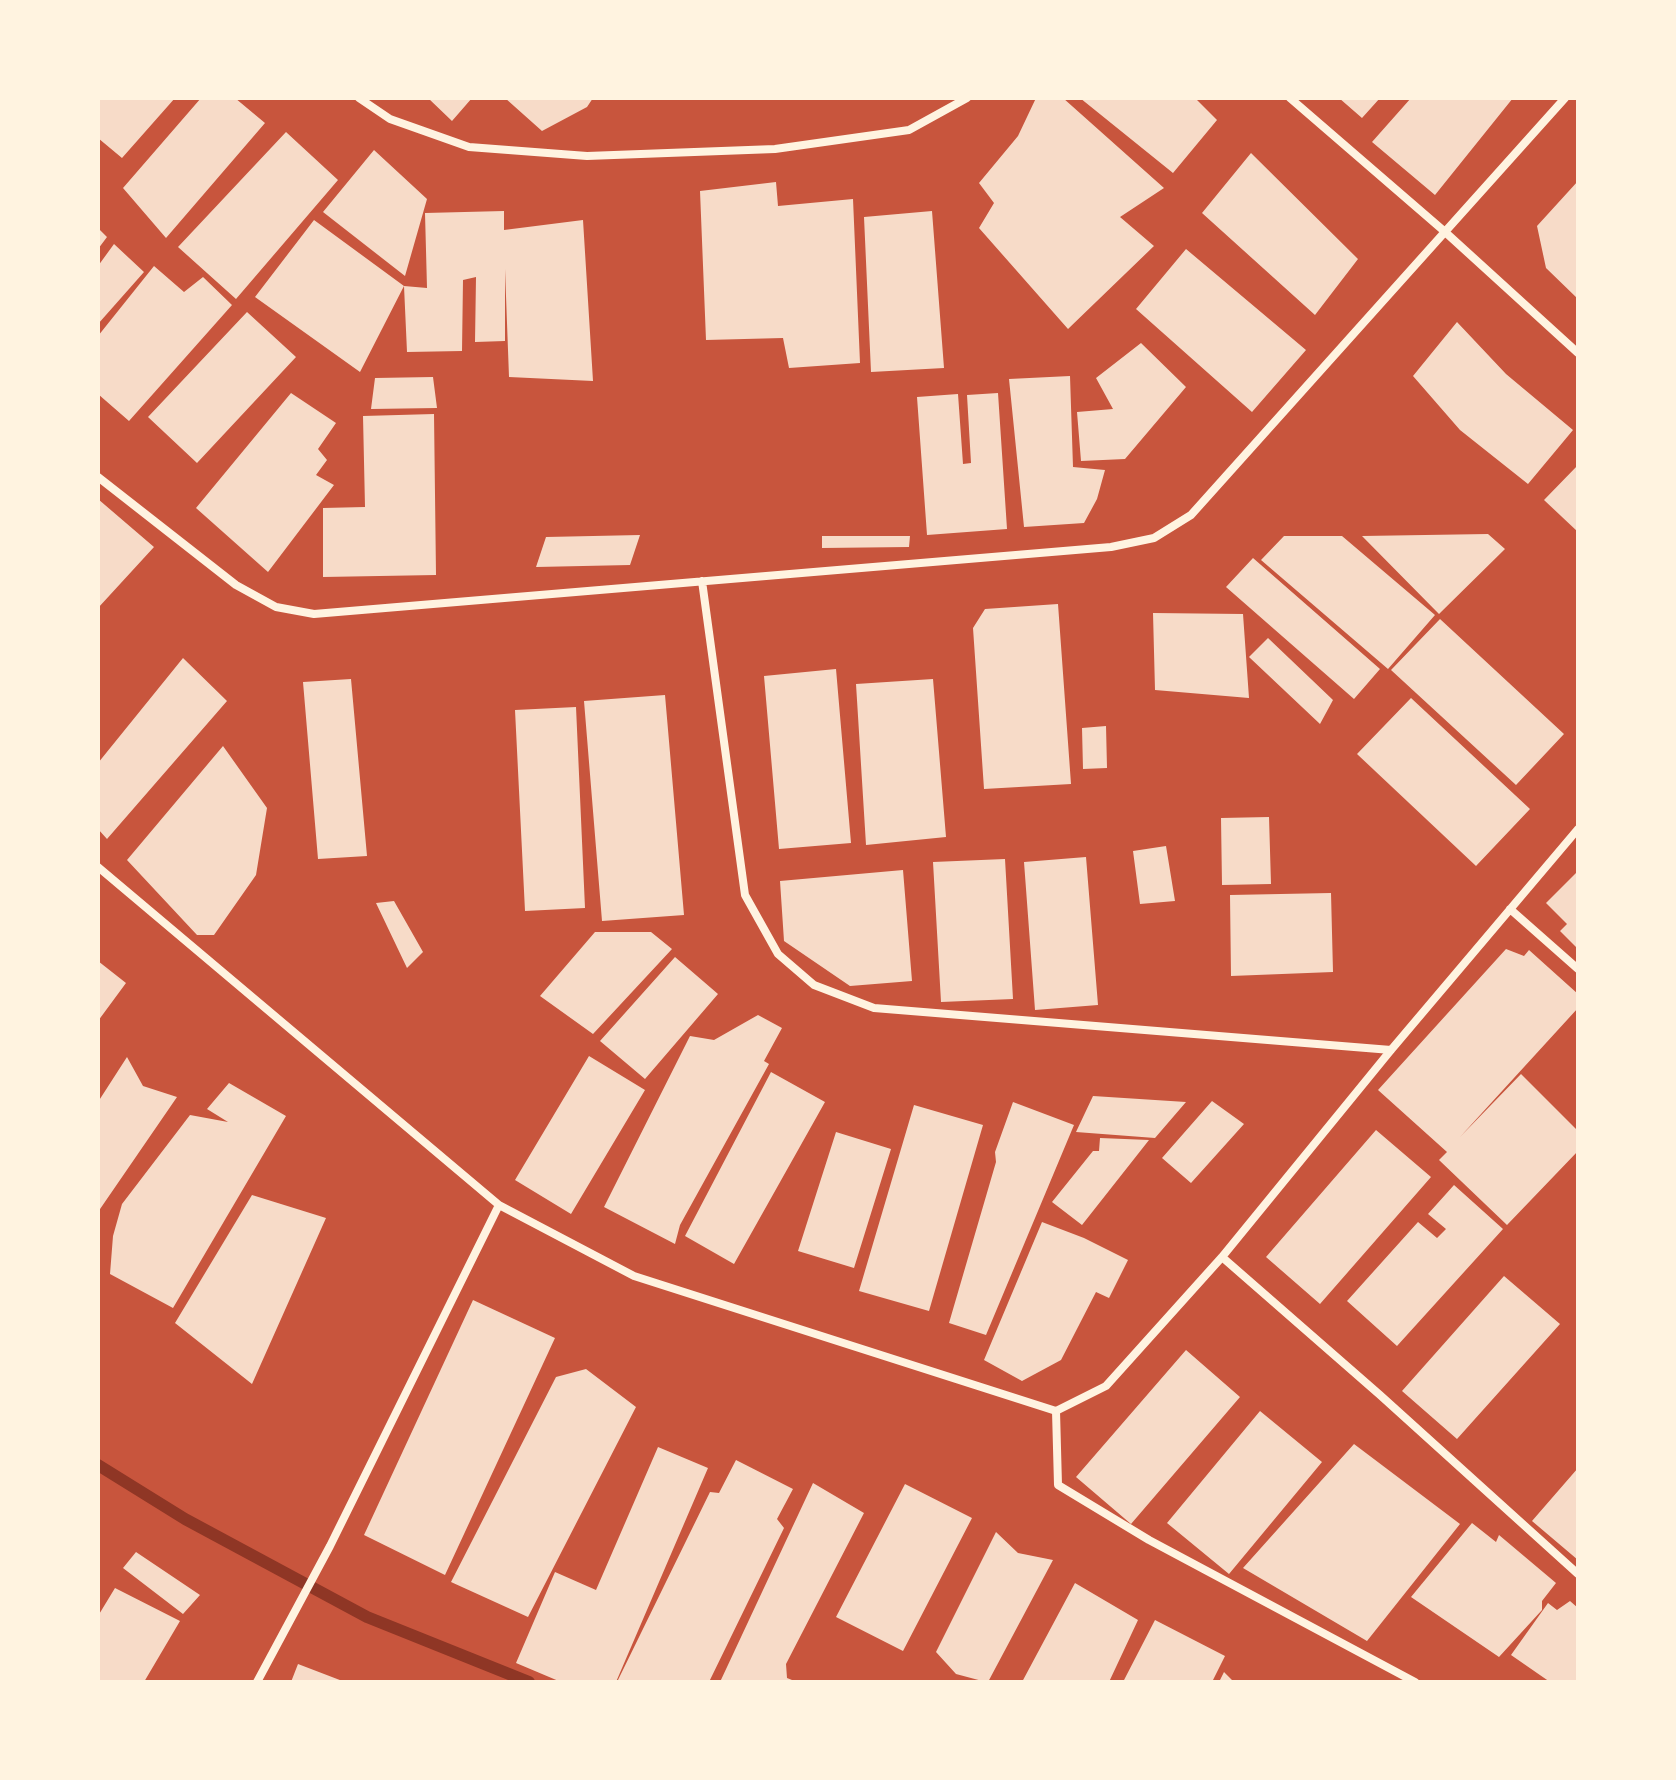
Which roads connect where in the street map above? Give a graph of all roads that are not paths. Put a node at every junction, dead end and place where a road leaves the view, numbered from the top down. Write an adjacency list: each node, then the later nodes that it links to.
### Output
1 (359, 98): 2 (street)
2 (967, 98)
3 (1290, 98): 5 (street)
4 (1565, 98): 5 (street)
5 (1444, 231): 6 (street); 8 (street)
6 (1578, 353)
7 (98, 477): 8 (street)
8 (702, 581): 13 (street)
9 (1578, 829): 11 (street)
10 (98, 867): 14 (street)
11 (1510, 909): 12 (street); 13 (street)
12 (1578, 969)
13 (1391, 1050): 15 (street)
14 (499, 1205): 16 (street); 18 (street)
15 (1222, 1257): 16 (street); 17 (street)
16 (1056, 1411): 19 (street)
17 (1578, 1574)
18 (257, 1682)
19 (1415, 1682)

